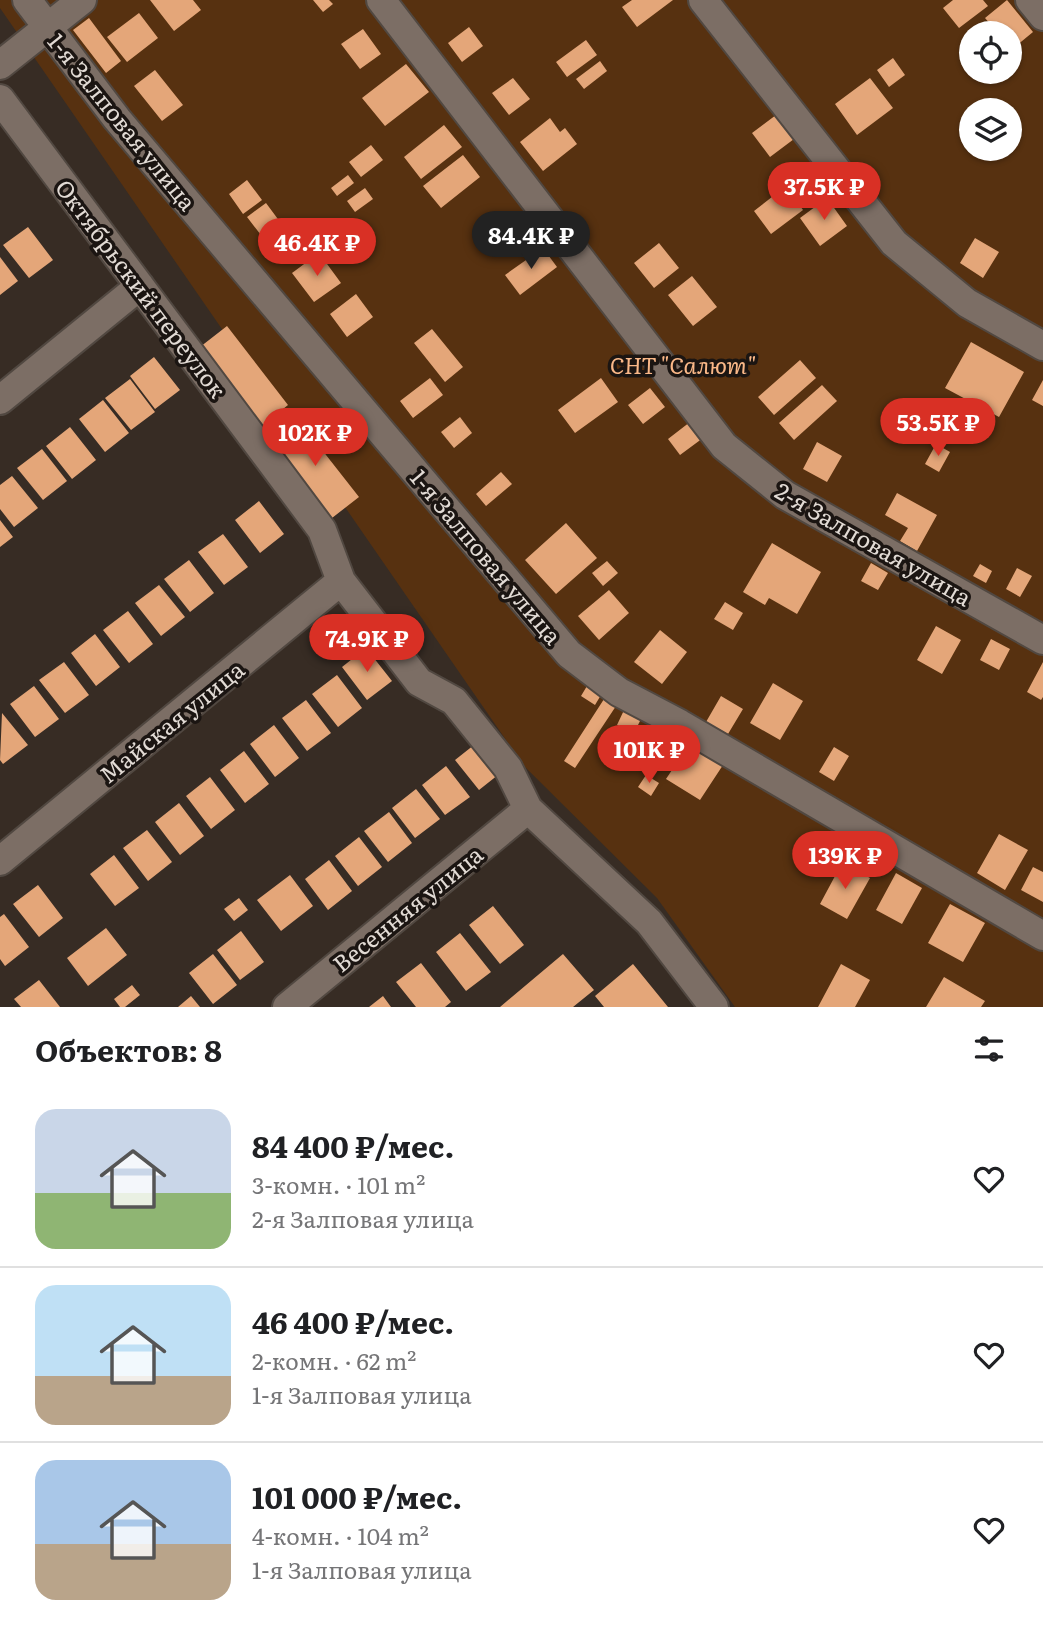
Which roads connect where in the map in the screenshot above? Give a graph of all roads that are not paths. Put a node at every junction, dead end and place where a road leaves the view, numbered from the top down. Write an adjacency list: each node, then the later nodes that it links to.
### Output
1 (27, 0): 7 (street, 1-я Залповая улица)
2 (82, 0): 7 (street)
3 (381, 0): 14 (street, 2-я Залповая улица)
4 (703, 0): 11 (street)
5 (1030, 0): 6 (street)
6 (1043, 16)
7 (48, 27): 8 (street); 17 (street, 1-я Залповая улица)
8 (0, 65)
9 (0, 99): 10 (street, Октябрьский переулок)
10 (140, 286): 12 (street); 13 (street, Октябрьский переулок)
11 (1043, 346)
12 (0, 400)
13 (341, 581): 15 (street, Октябрьский переулок); 16 (street, Майская улица)
14 (1043, 640)
15 (528, 809): 18 (street, Весенняя улица); 19 (street, Октябрьский переулок)
16 (0, 861)
17 (1043, 936)
18 (287, 1007)
19 (714, 1007)

